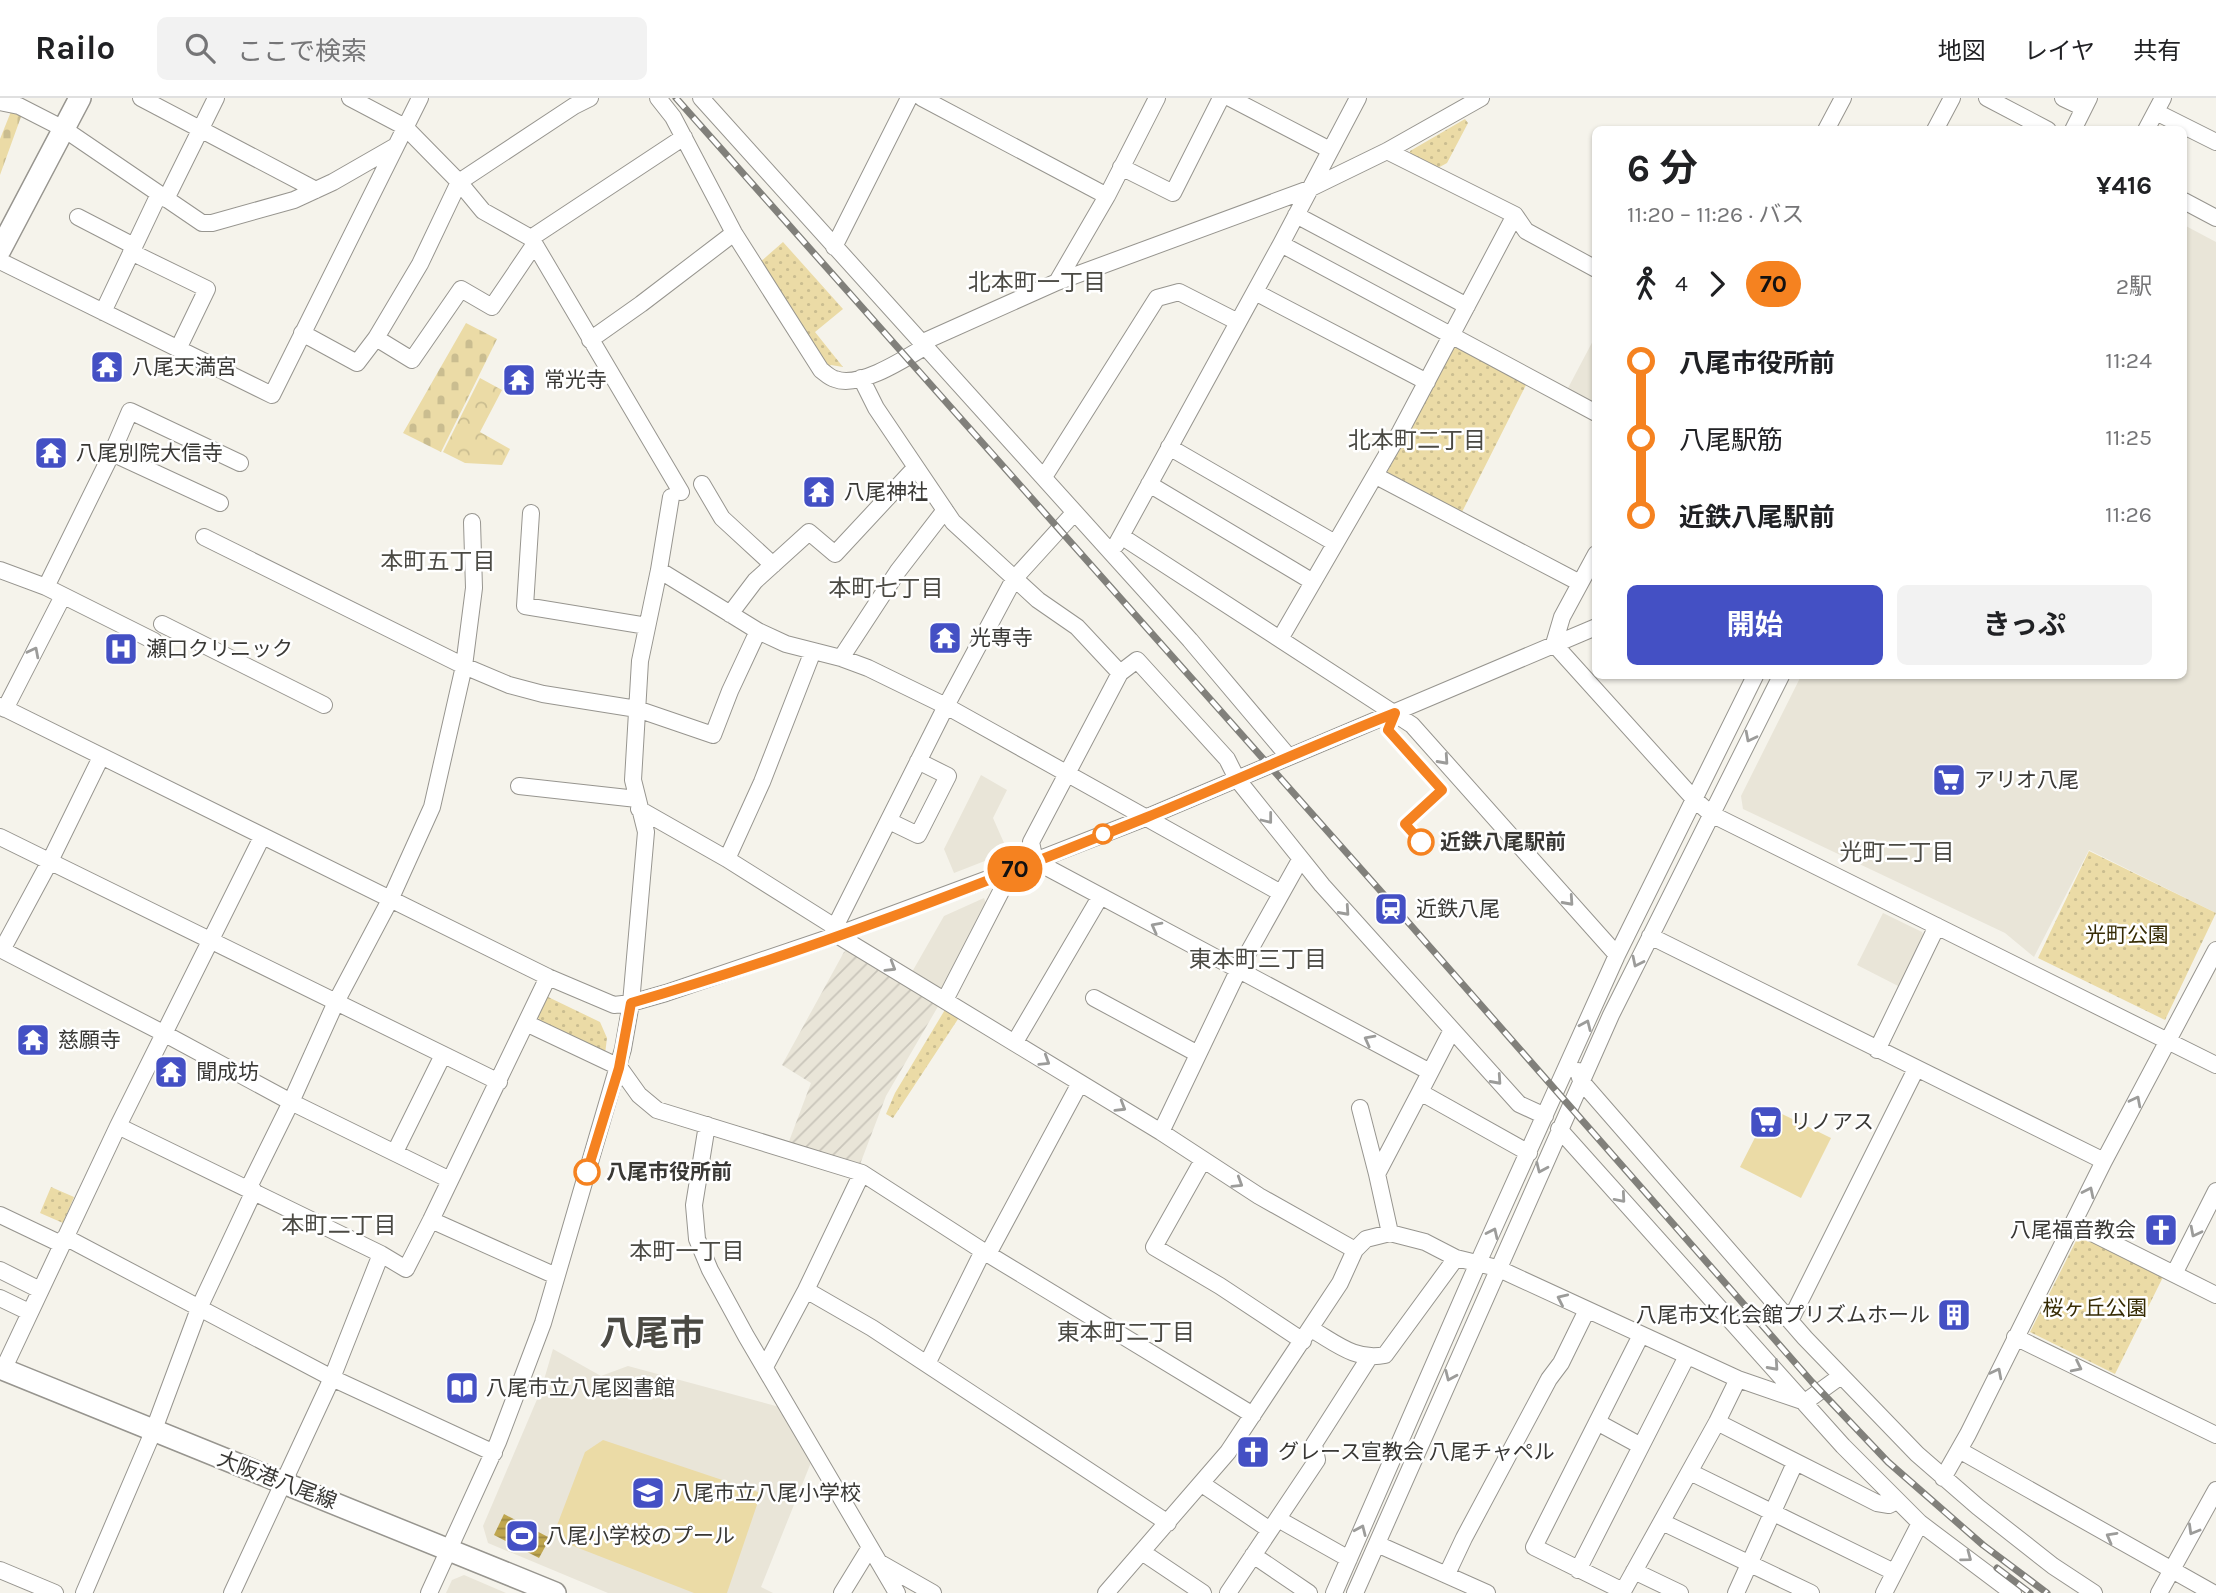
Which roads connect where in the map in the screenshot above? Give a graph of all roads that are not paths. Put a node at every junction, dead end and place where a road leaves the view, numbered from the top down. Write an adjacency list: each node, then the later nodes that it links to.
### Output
1 (80, 98): 30 (main road)
2 (141, 98): 29 (street)
3 (216, 98): 29 (street)
4 (350, 98): 28 (street)
5 (420, 98): 28 (street)
6 (590, 98): 37 (street)
7 (658, 98): 31 (street)
8 (701, 98): 50 (street)
9 (909, 98): 50 (street)
10 (922, 98): 41 (street)
11 (1157, 98): 36 (street)
12 (1221, 98): 36 (street)
13 (1230, 98): 34 (street)
14 (1358, 98): 34 (street)
15 (1481, 98): 35 (street)
16 (1843, 98): 23 (street)
17 (1952, 98): 24 (street)
18 (1987, 98): 25 (street)
19 (2063, 98): 21 (street)
20 (0, 102): 30 (street)
21 (2086, 103): 26 (street)
22 (2159, 105): 27 (street); 32 (street)
23 (1828, 126)
24 (1937, 126)
25 (2040, 126)
26 (2075, 126)
27 (2148, 126)
28 (405, 127): 33 (street); 37 (street)
29 (201, 129): 39 (street); 40 (street)
30 (64, 130): 40 (street); 52 (main road)
31 (684, 137): 47 (street); 48 (street)
32 (2216, 142)
33 (395, 147): 39 (street); 60 (street)
34 (1330, 150): 38 (street)
35 (1387, 151): 38 (street); 44 (street)
36 (1121, 167): 41 (street)
37 (459, 182): 48 (street); 62 (street)
38 (1309, 189): 43 (street); 55 (street)
39 (316, 190): 40 (street)
40 (162, 196): 51 (street)
41 (1107, 196): 55 (street)
42 (2187, 203): 46 (street)
43 (1296, 215): 49 (street); 57 (street)
44 (1515, 215): 54 (street); 57 (street)
45 (78, 217): 51 (street)
46 (2216, 218)
47 (734, 233): 63 (street); 66 (street)
48 (533, 242): 62 (street); 63 (street)
49 (1281, 244): 56 (street); 61 (street)
50 (834, 247): 64 (street)
51 (133, 249): 58 (street); 65 (street)
52 (0, 250)
53 (0, 261): 58 (street)
54 (1592, 267)
55 (1057, 282): 64 (street)
56 (1255, 292): 59 (street); 67 (street)
57 (1467, 306): 61 (street)
58 (103, 312): 65 (street)
59 (1238, 322): 69 (street); 74 (street)
60 (302, 333): 62 (street); 65 (street)
61 (1451, 335): 67 (street); 68 (street)
62 (376, 338)
63 (590, 340): 89 (street)
64 (925, 344): 66 (street); 74 (street)
65 (178, 349)
66 (860, 378): 72 (street)
67 (1427, 382): 73 (street)
68 (1592, 411)
69 (1169, 447): 76 (street); 84 (street)
70 (113, 453): 71 (street); 77 (street); 93 (street)
71 (240, 463)
72 (916, 467): 78 (street); 87 (street)
73 (1376, 476): 84 (street); 92 (street)
74 (1044, 477): 80 (street)
75 (702, 484): 87 (street)
76 (1149, 484): 82 (street); 91 (street)
77 (220, 503)
78 (945, 510): 90 (street); 104 (street)
79 (531, 513): 97 (street)
80 (1074, 513): 85 (street); 90 (street)
81 (472, 522): 105 (street)
82 (1121, 536): 85 (street); 100 (street)
83 (204, 537): 105 (street)
84 (1335, 543): 91 (street)
85 (1112, 552): 114 (street)
86 (1592, 561): 92 (street)
87 (773, 565): 95 (street)
88 (0, 570): 93 (street)
89 (659, 570): 95 (street); 97 (street)
90 (1014, 579): 106 (street); 110 (street)
91 (1313, 582): 100 (street)
92 (1580, 583): 102 (street)
93 (46, 587): 94 (street)
94 (63, 596): 101 (street); 111 (street, one-way to 94)
95 (730, 614): 99 (street)
96 (162, 624): 109 (street)
97 (647, 626): 112 (street)
98 (1592, 629): 102 (street)
99 (758, 631): 103 (street); 112 (street)
100 (1280, 639): 113 (street)
101 (154, 641)
102 (1554, 643): 113 (street); 120 (street)
103 (813, 651): 104 (street); 127 (street)
104 (841, 658): 110 (street)
105 (464, 666): 112 (street); 134 (street)
106 (1120, 673): 117 (street); 118 (street)
107 (1754, 679): 120 (street)
108 (1780, 679): 122 (street, one-way to 122)
109 (324, 705)
110 (946, 706): 116 (street); 117 (street)
111 (3, 708): 115 (street)
112 (637, 709): 121 (street)
113 (1395, 713): 114 (street); 141 (street, one-way to 141)
114 (1288, 756): 118 (street)
115 (101, 757): 125 (street); 129 (street)
116 (918, 761): 124 (street); 124 (street)
117 (1066, 775): 123 (street); 130 (street)
118 (1237, 779): 123 (street); 128 (street, one-way to 128)
119 (519, 786): 121 (street)
120 (1694, 799): 122 (street); 141 (street)
121 (638, 804): 127 (street); 147 (street)
122 (1712, 814): 135 (street); 137 (street)
123 (1144, 818): 130 (street); 132 (street)
124 (889, 821): 136 (street)
125 (262, 836): 134 (street); 138 (street)
126 (0, 837): 129 (street)
127 (727, 859): 136 (street)
128 (1300, 860): 132 (street); 149 (street, one-way to 149)
129 (50, 861): 138 (street); 139 (street)
130 (1035, 861): 131 (street); 133 (street)
131 (1013, 870): 136 (street); 145 (street)
132 (1281, 893): 142 (street)
133 (1100, 897): 142 (street, one-way to 133); 152 (street)
134 (390, 900): 143 (street); 146 (street)
135 (1937, 926): 151 (street); 153 (street)
136 (836, 931): 145 (street, one-way to 145); 147 (street)
137 (1650, 936): 153 (street); 161 (street, one-way to 161)
138 (212, 940): 146 (street); 150 (street)
139 (1, 950): 150 (street)
140 (2216, 950): 151 (street)
141 (1617, 955): 154 (street, one-way to 141)
142 (1238, 971): 155 (street); 160 (street, one-way to 142)
143 (548, 977): 147 (street); 148 (street)
144 (1094, 998): 155 (street)
145 (945, 1000): 152 (street)
146 (336, 1002): 156 (street); 165 (street)
147 (631, 1003): 158 (street)
148 (526, 1023): 158 (street); 162 (street)
149 (1452, 1030): 160 (street); 167 (street, one-way to 167)
150 (165, 1034): 165 (street); 169 (street)
151 (2167, 1040): 157 (street); 175 (street, one-way to 151)
152 (1015, 1042): 163 (street, one-way to 163)
153 (1877, 1050): 159 (street)
154 (1573, 1052): 161 (street); 167 (street)
155 (1198, 1054): 171 (street)
156 (443, 1055): 162 (street); 172 (street)
157 (2216, 1065)
158 (619, 1068): 168 (street); 194 (street)
159 (1916, 1069): 175 (street); 202 (street)
160 (1430, 1072): 164 (street)
161 (1581, 1081): 170 (street); 202 (street)
162 (499, 1082): 178 (street)
163 (1080, 1083): 171 (street, one-way to 171); 187 (street)
164 (1420, 1092): 173 (street); 177 (street)
165 (292, 1102): 172 (street); 179 (street)
166 (1360, 1108): 177 (street)
167 (1545, 1116): 173 (street)
168 (707, 1125): 176 (street); 209 (street)
169 (118, 1126): 179 (street); 185 (street)
170 (1559, 1129): 191 (street, one-way to 191); 214 (street, one-way to 214)
171 (1161, 1132): 174 (street)
172 (395, 1152): 178 (street)
173 (1529, 1153): 190 (street, one-way to 173)
174 (1203, 1160): 186 (street, one-way to 186); 203 (street)
175 (2104, 1161): 183 (street, one-way to 175)
176 (862, 1173): 187 (street); 196 (street)
177 (1377, 1174): 184 (street)
178 (450, 1180): 182 (street)
179 (251, 1190): 188 (street); 199 (street)
180 (2216, 1191): 193 (street, one-way to 193)
181 (0, 1215): 185 (street)
182 (431, 1220): 188 (street); 194 (street)
183 (2074, 1224): 193 (street); 205 (street)
184 (1390, 1233): 186 (street); 189 (street)
185 (63, 1240): 195 (street); 199 (street)
186 (1354, 1250): 203 (street)
187 (986, 1252): 208 (street); 215 (street)
188 (381, 1254): 212 (street)
189 (1456, 1258): 190 (street); 207 (street)
190 (1478, 1264): 191 (street); 240 (street, one-way to 190)
191 (1497, 1268): 200 (street, one-way to 191); 235 (street, one-way to 235)
192 (0, 1270): 195 (street)
193 (2174, 1274): 197 (street)
194 (556, 1276): 222 (street)
195 (40, 1290): 201 (street)
196 (806, 1290): 208 (street); 209 (street)
197 (2216, 1294)
198 (0, 1298): 201 (street)
199 (200, 1306): 212 (street); 218 (street)
200 (1587, 1310): 204 (street); 248 (street)
201 (29, 1312): 210 (street)
202 (1790, 1321): 211 (street)
203 (1307, 1335): 207 (street); 215 (street)
204 (1641, 1335): 206 (street); 216 (street)
205 (2015, 1337): 219 (street, one-way to 219); 221 (street, one-way to 205)
206 (1687, 1356): 213 (street); 220 (street)
207 (1369, 1358): 234 (street)
208 (927, 1364): 232 (street)
209 (766, 1365): 237 (street)
210 (1, 1371): 218 (main road, 大阪港八尾線)
211 (1841, 1376): 214 (street); 225 (street)
212 (332, 1378): 222 (street); 226 (street)
213 (1738, 1379): 214 (street); 217 (street)
214 (1805, 1402): 229 (street)
215 (1253, 1415): 227 (street)
216 (1597, 1422): 220 (street); 244 (street)
217 (1717, 1422): 223 (street); 224 (street)
218 (153, 1432): 226 (main road, 大阪港八尾線); 251 (street)
219 (2216, 1435)
220 (1641, 1446): 244 (street)
221 (1959, 1450): 225 (street); 245 (street, one-way to 221)
222 (494, 1453): 236 (street)
223 (1796, 1463): 229 (street); 230 (street)
224 (1690, 1472): 230 (street); 231 (street)
225 (1943, 1478): 270 (street)
226 (285, 1483): 236 (main road, 大阪港八尾線); 252 (street)
227 (1202, 1484): 232 (street); 234 (street)
228 (2216, 1490): 245 (street, one-way to 245)
229 (1897, 1501): 233 (street)
230 (1773, 1513): 242 (street); 247 (street)
231 (1662, 1522): 242 (street); 246 (street)
232 (1168, 1523): 238 (street)
233 (1920, 1523): 247 (street); 269 (street, one-way to 269)
234 (1274, 1525): 239 (street); 240 (street)
235 (1377, 1544): 248 (street); 263 (street)
236 (449, 1549): 253 (street); 254 (main road, 大阪港八尾線)
237 (869, 1549): 241 (street); 255 (street)
238 (1142, 1552): 258 (street); 259 (street)
239 (1253, 1555): 260 (street); 261 (street)
240 (1349, 1559): 262 (street)
241 (880, 1563): 256 (street); 257 (street)
242 (1750, 1564): 266 (street); 267 (street)
243 (0, 1570): 250 (street)
244 (1578, 1570): 249 (street)
245 (2171, 1570): 271 (street); 272 (street)
246 (1634, 1571): 249 (street); 265 (street)
247 (1895, 1572): 268 (street)
248 (1447, 1574): 264 (street)
249 (1623, 1592)
250 (55, 1593)
251 (84, 1593)
252 (232, 1593)
253 (429, 1593)
254 (555, 1593)
255 (842, 1593)
256 (897, 1593)
257 (933, 1593)
258 (1106, 1593)
259 (1203, 1593)
260 (1228, 1593)
261 (1309, 1593)
262 (1334, 1593)
263 (1355, 1593)
264 (1487, 1593)
265 (1680, 1593)
266 (1737, 1593)
267 (1811, 1593)
268 (1884, 1593)
269 (2013, 1593)
270 (2094, 1593)
271 (2159, 1593)
272 (2214, 1593)

